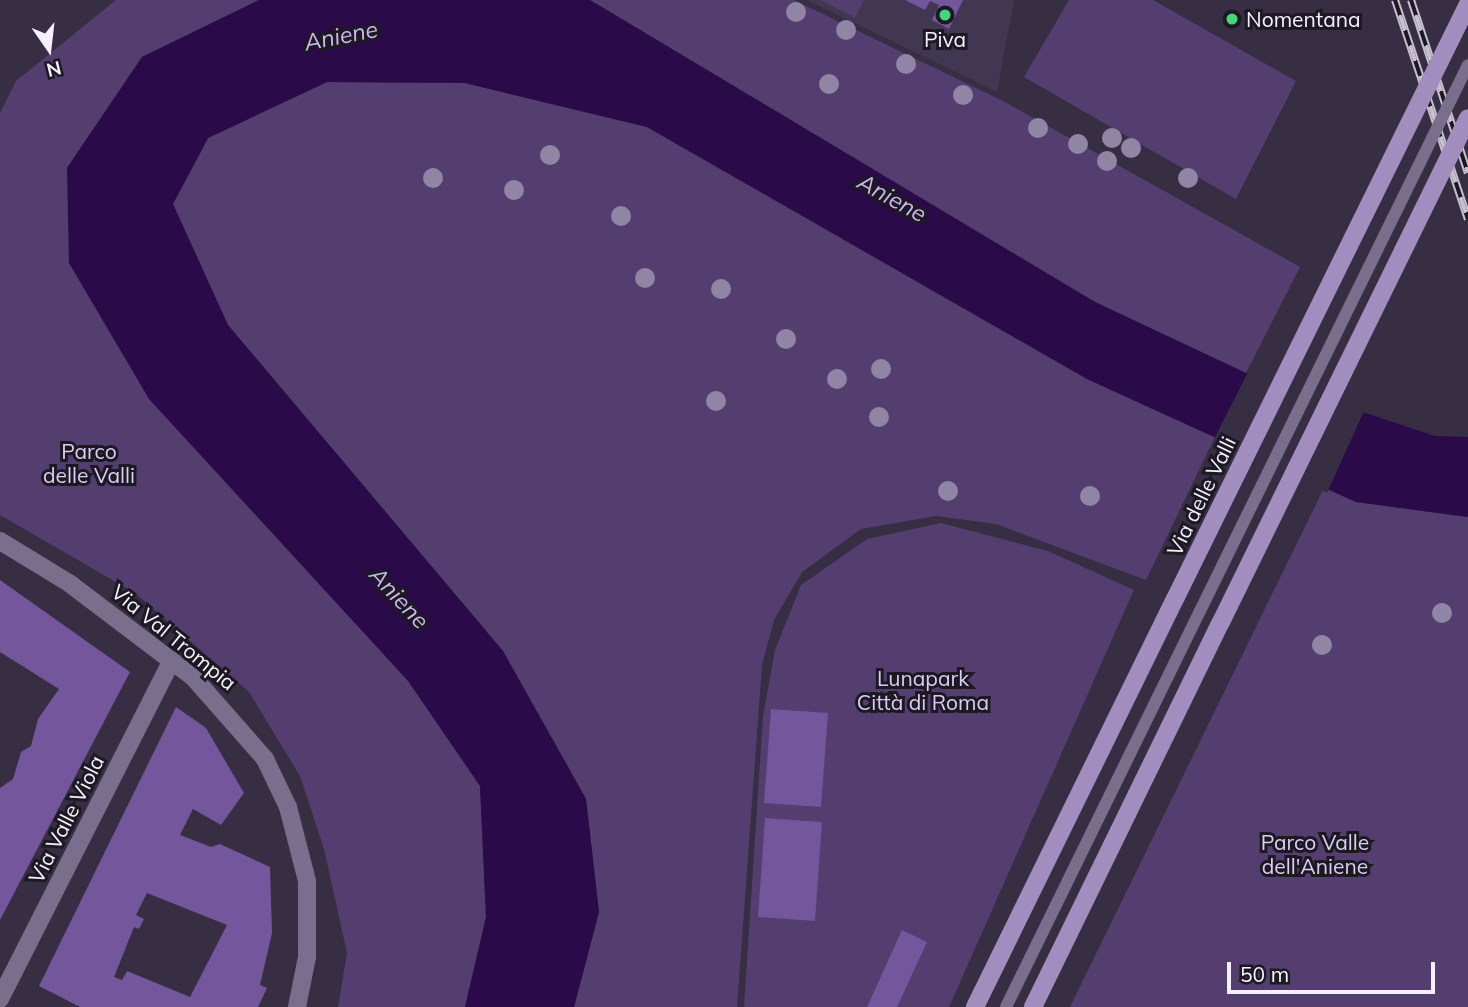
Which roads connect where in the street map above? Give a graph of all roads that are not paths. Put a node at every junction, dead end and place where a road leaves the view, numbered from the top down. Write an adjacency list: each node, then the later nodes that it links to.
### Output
1 (1468, 4): 9 (main road, Via delle Valli, bridge)
2 (1468, 65): 10 (lane, bridge)
3 (1468, 118): 11 (main road, bridge)
4 (0, 541): 5 (street, Via Val Trompia)
5 (172, 660): 6 (street, Via Valle Viola); 8 (street, Via Val Trompia)
6 (0, 1002): 7 (street)
7 (5, 1007)
8 (297, 1007)
9 (975, 1007)
10 (1006, 1007)
11 (1033, 1007)

